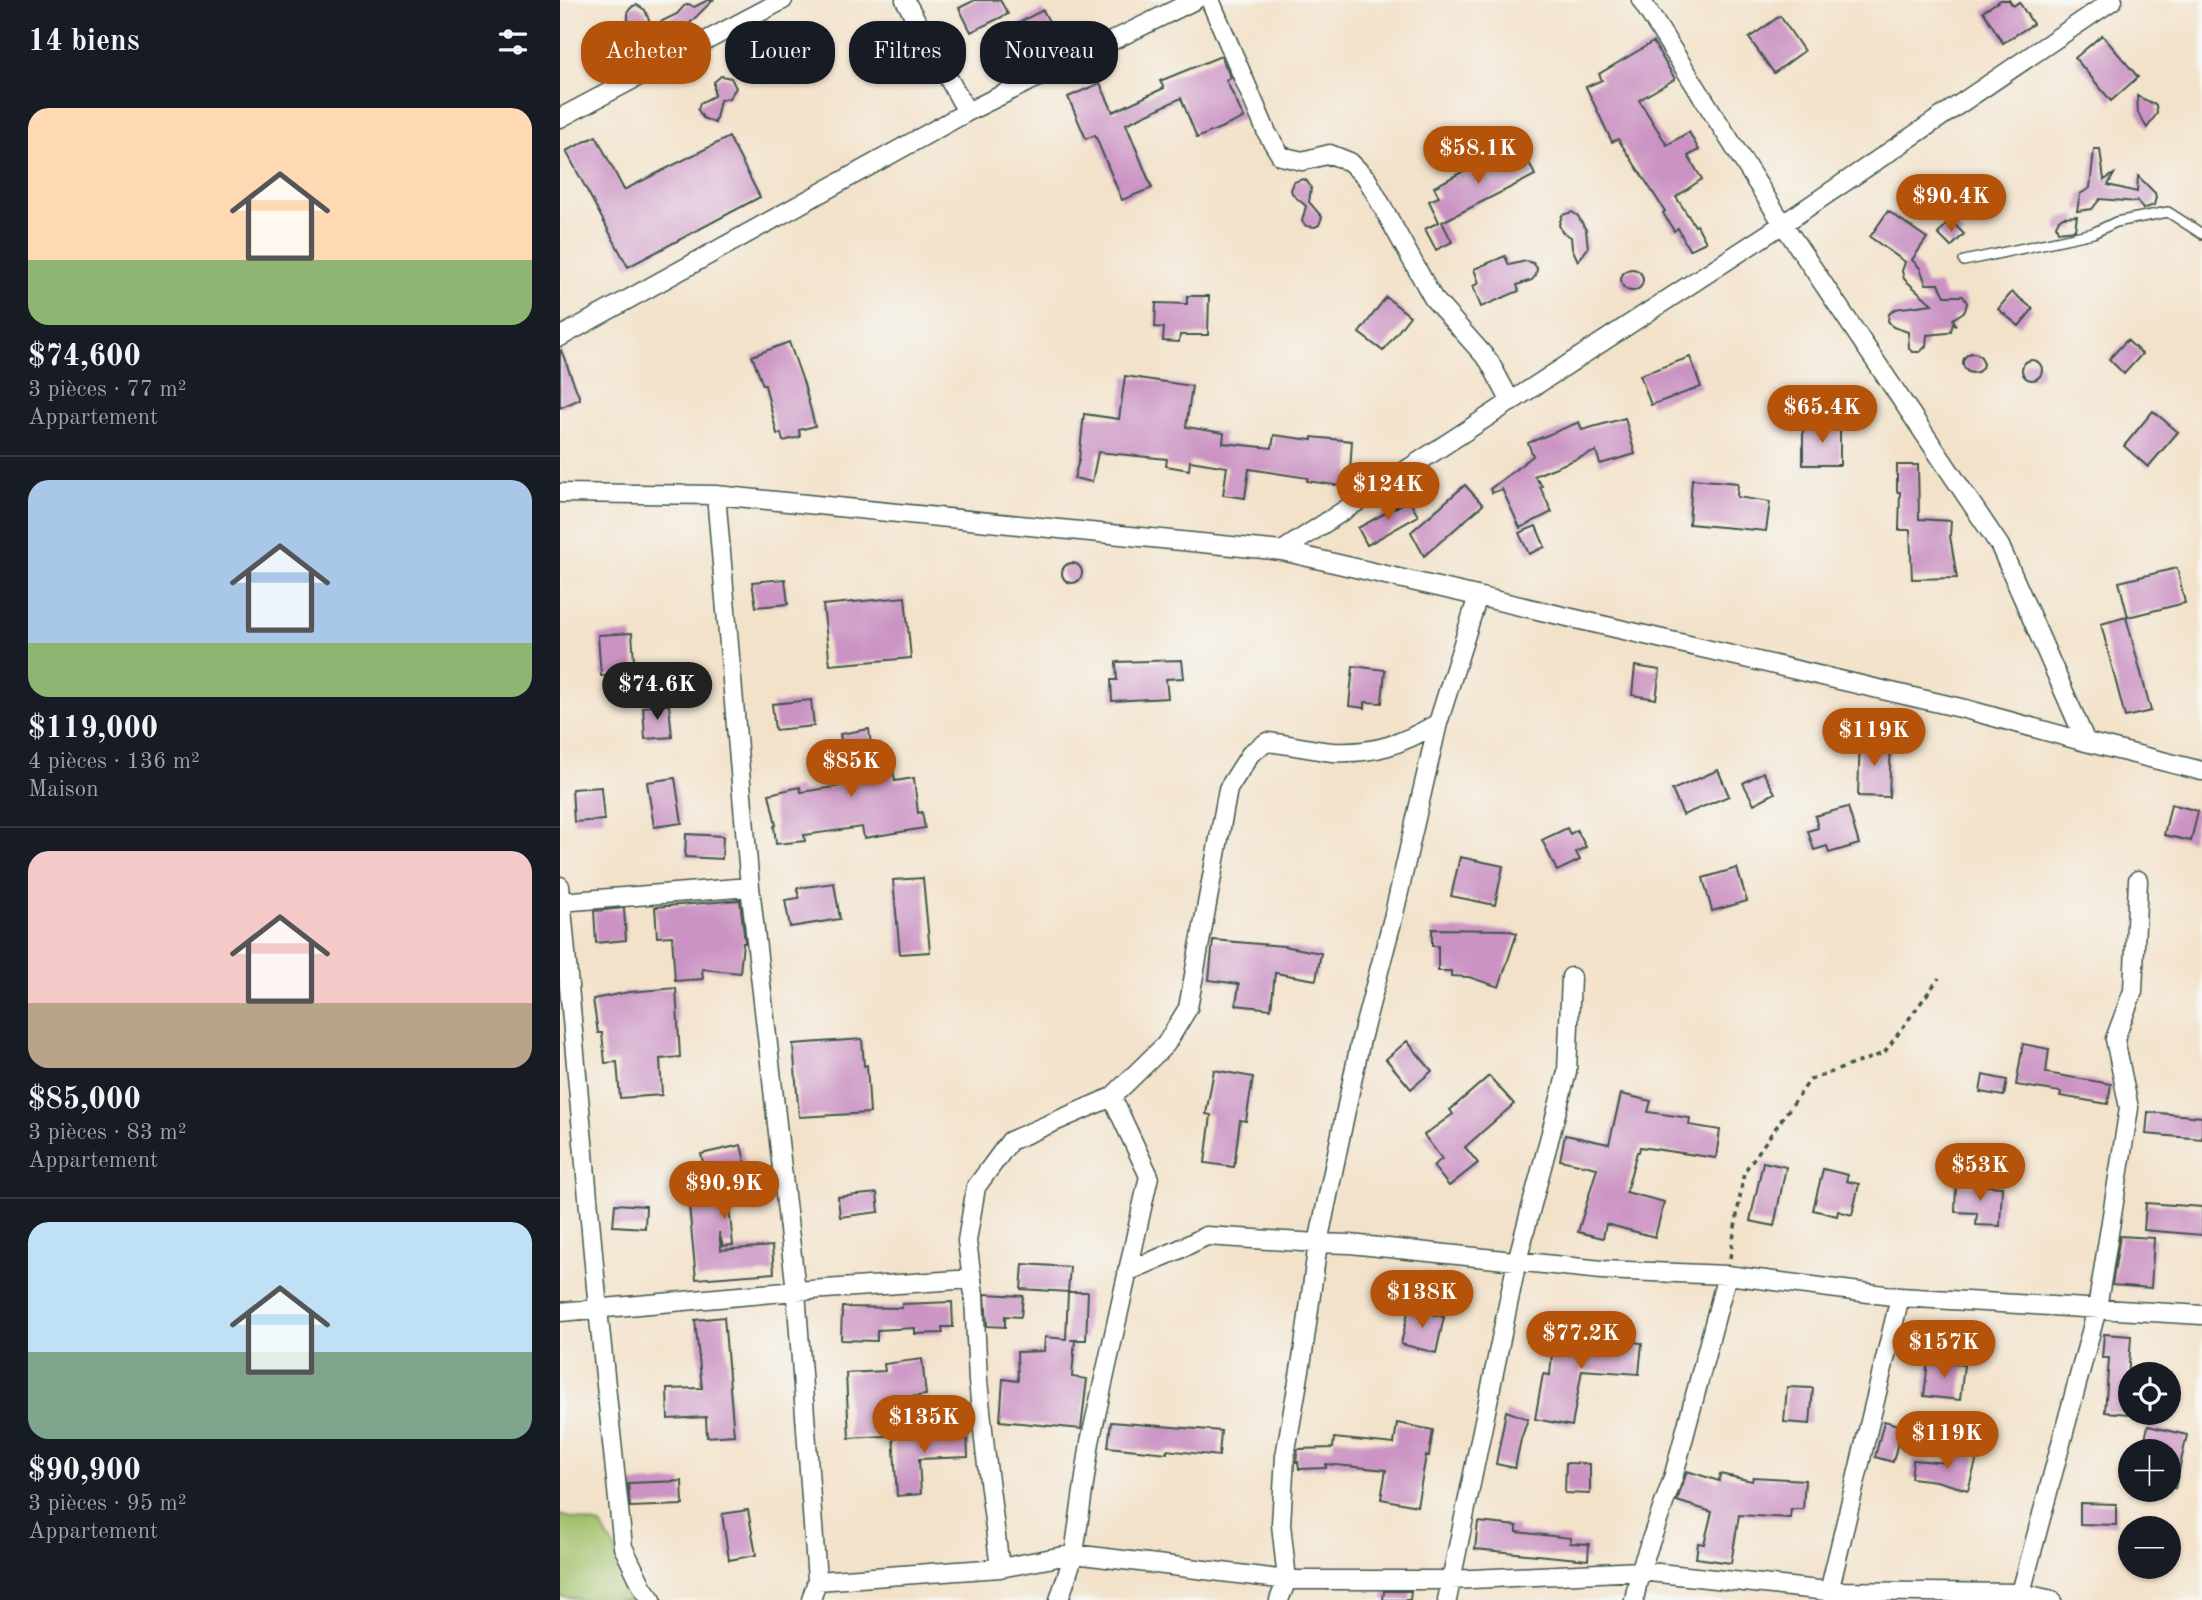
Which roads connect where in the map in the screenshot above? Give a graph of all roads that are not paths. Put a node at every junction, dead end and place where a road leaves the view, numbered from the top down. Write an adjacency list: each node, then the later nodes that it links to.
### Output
1 (783, 0): 8 (street)
2 (905, 0): 7 (street)
3 (1195, 0): 7 (street)
4 (1210, 0): 13 (street)
5 (1641, 0): 9 (street)
6 (2113, 0): 9 (street)
7 (967, 112): 12 (street)
8 (560, 118)
9 (1783, 224): 13 (street); 19 (street)
10 (2202, 234): 11 (lane)
11 (1964, 261)
12 (560, 337)
13 (1511, 402): 16 (street)
14 (560, 493): 15 (street)
15 (716, 495): 16 (street); 22 (street)
16 (1282, 551): 17 (street)
17 (1478, 596): 18 (street); 19 (street)
18 (1438, 723): 25 (street); 26 (street)
19 (2086, 742): 20 (street)
20 (2202, 771)
21 (2138, 880): 33 (street)
22 (750, 887): 23 (street); 31 (street)
23 (561, 896): 34 (street)
24 (1571, 978): 27 (street)
25 (1112, 1097): 28 (street); 30 (street)
26 (1318, 1243): 27 (street); 28 (street); 40 (street)
27 (1517, 1261): 29 (street); 41 (street)
28 (1127, 1272): 37 (street)
29 (1727, 1275): 32 (street); 39 (street)
30 (972, 1279): 31 (street); 38 (street)
31 (796, 1291): 34 (street); 42 (street)
32 (1900, 1297): 33 (street); 43 (street)
33 (2097, 1309): 36 (street); 44 (street)
34 (598, 1310): 35 (street); 45 (street)
35 (560, 1312)
36 (2202, 1315)
37 (1074, 1554): 38 (street); 40 (street); 47 (street)
38 (1000, 1568): 42 (street)
39 (1640, 1571): 41 (street); 43 (street); 50 (street)
40 (1287, 1580): 41 (street); 48 (street)
41 (1451, 1580): 49 (street)
42 (817, 1581): 46 (street)
43 (1828, 1595): 44 (street)
44 (2020, 1596): 51 (street)
45 (652, 1600)
46 (811, 1600)
47 (1059, 1600)
48 (1279, 1600)
49 (1447, 1600)
50 (1634, 1600)
51 (2052, 1600)

